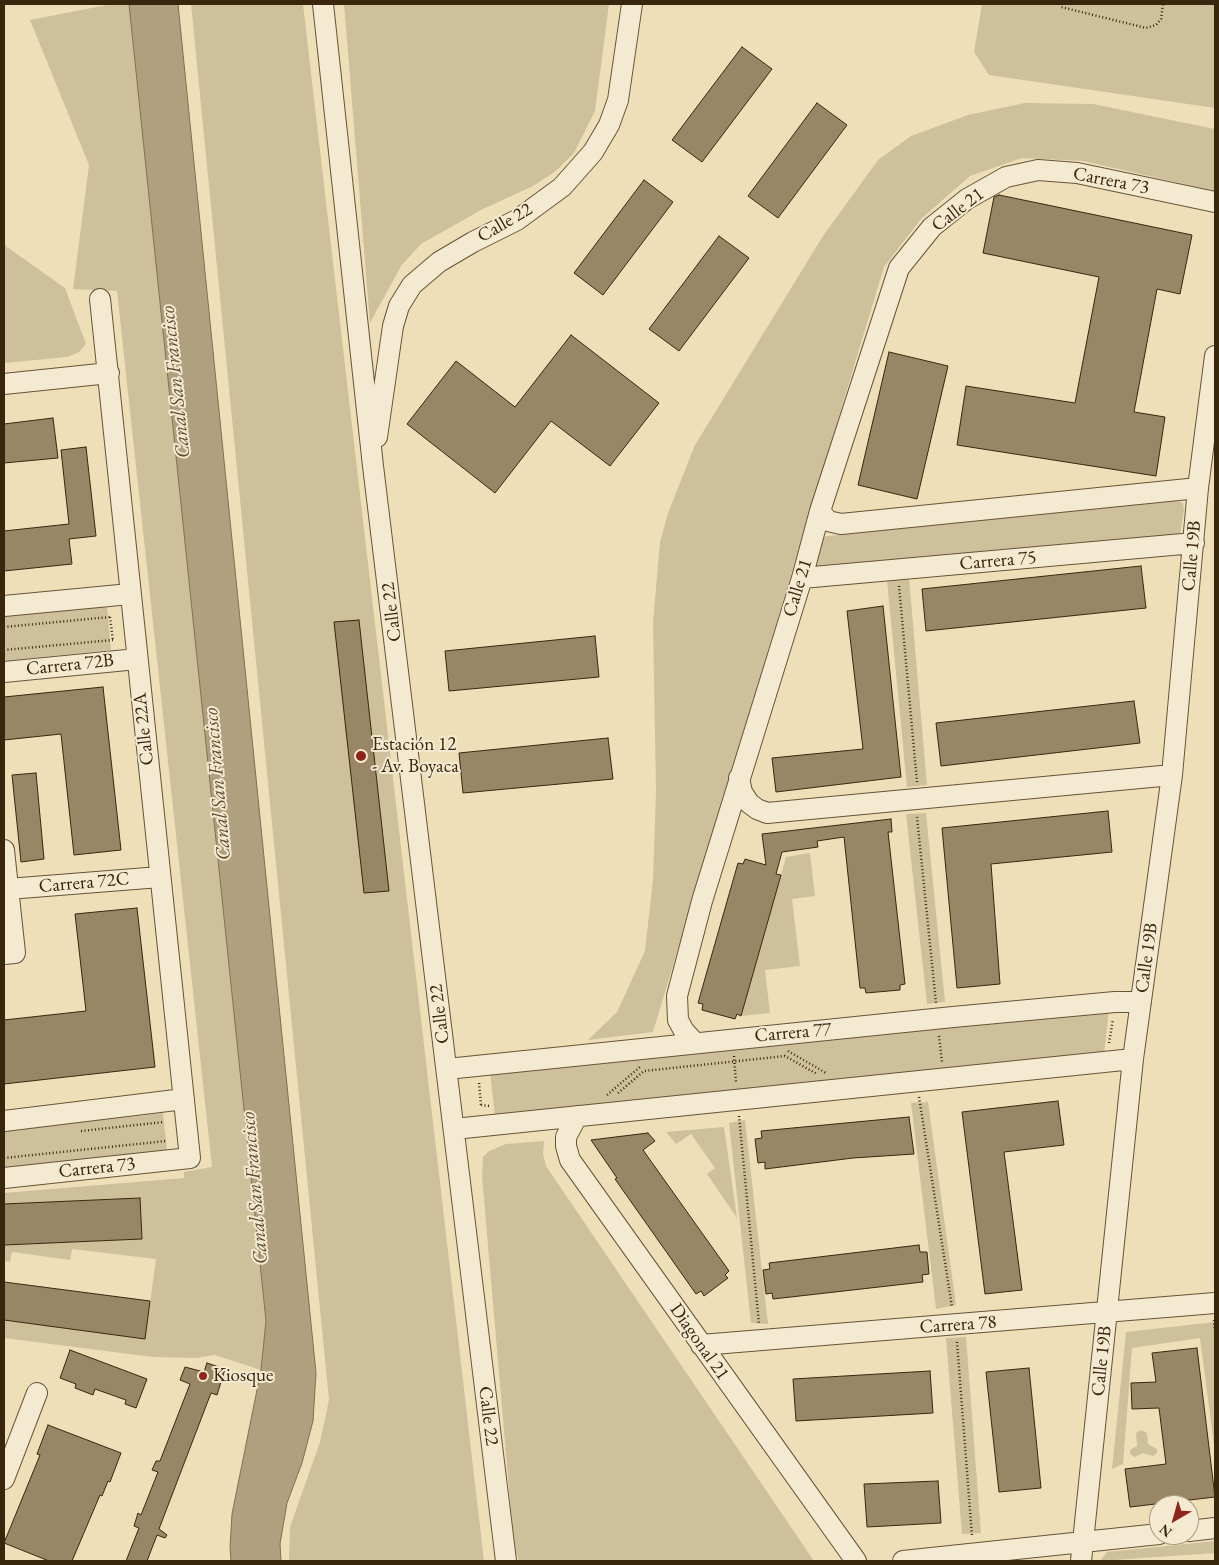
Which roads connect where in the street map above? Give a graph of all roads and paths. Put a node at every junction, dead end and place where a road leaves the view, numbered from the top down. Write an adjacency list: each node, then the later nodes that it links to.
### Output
1 (324, 4): 11 (street, Calle 22)
2 (632, 4): 11 (street, Calle 22)
3 (1061, 4): 4 (path)
4 (1163, 4)
5 (1006, 177): 6 (street, Carrera 73); 13 (street, Calle 21)
6 (1215, 202)
7 (100, 299): 9 (street, Calle 22A)
8 (1215, 356): 12 (street, Calle 19B)
9 (109, 373): 10 (street); 17 (street, Calle 22A)
10 (4, 384)
11 (373, 466): 46 (street, Calle 22)
12 (1198, 488): 13 (street); 14 (street, Calle 19B)
13 (820, 511): 15 (street, Calle 21)
14 (1194, 543): 15 (street, Carrera 75); 27 (street, Calle 19B)
15 (802, 578): 28 (street, Calle 21)
16 (898, 579): 29 (path)
17 (130, 594): 18 (street); 25 (street, Calle 22A)
18 (4, 606)
19 (110, 612): 20 (path)
20 (110, 617): 21 (path); 22 (path)
21 (4, 627)
22 (113, 640): 23 (path); 24 (path)
23 (114, 645)
24 (4, 650)
25 (137, 659): 26 (street, Carrera 72B); 32 (street, Calle 22A)
26 (4, 672)
27 (1172, 775): 28 (street); 35 (street, Calle 19B)
28 (739, 778): 38 (street, Calle 21)
29 (917, 786)
30 (917, 814): 37 (path)
31 (4, 850): 33 (street)
32 (160, 877): 33 (street, Carrera 72C); 53 (street, Calle 22A)
33 (8, 889): 34 (street)
34 (4, 954)
35 (1141, 1002): 37 (street, Carrera 77); 42 (street, Calle 19B)
36 (1113, 1017): 41 (path)
37 (937, 1019): 39 (street, Carrera 77); 47 (path)
38 (695, 1043): 39 (street, Carrera 77); 46 (street, Carrera 77)
39 (736, 1050): 44 (path)
40 (786, 1050): 48 (path)
41 (1108, 1050)
42 (1133, 1058): 47 (street); 68 (street, Calle 19B)
43 (951, 1060): 47 (path)
44 (734, 1062): 50 (path); 52 (path); 54 (path)
45 (644, 1064): 51 (path)
46 (447, 1069): 61 (street, Calle 22)
47 (942, 1070): 54 (street)
48 (826, 1073)
49 (479, 1076): 55 (path)
50 (824, 1078)
51 (599, 1095)
52 (617, 1095)
53 (184, 1099): 59 (street); 65 (street, Calle 22A)
54 (738, 1100): 58 (street); 69 (path)
55 (481, 1105): 56 (path); 57 (path)
56 (494, 1106)
57 (483, 1110)
58 (577, 1116): 61 (street); 71 (street, Diagonal 21)
59 (4, 1121)
60 (164, 1122): 62 (path)
61 (454, 1129): 78 (street, Calle 22)
62 (79, 1131)
63 (166, 1141): 64 (path)
64 (4, 1158)
65 (190, 1158): 66 (street, Carrera 73)
66 (4, 1178)
67 (1214, 1310): 68 (street, Carrera 78); 70 (path)
68 (1107, 1313): 71 (street, Carrera 78); 77 (street, Calle 19B)
69 (760, 1331)
70 (1215, 1331)
71 (701, 1345): 79 (street, Diagonal 21)
72 (36, 1392): 73 (street)
73 (4, 1478)
74 (1215, 1528): 75 (street)
75 (1199, 1530)
76 (1149, 1536): 77 (street)
77 (1082, 1552): 80 (street)
78 (506, 1561)
79 (856, 1561)
80 (902, 1561)

